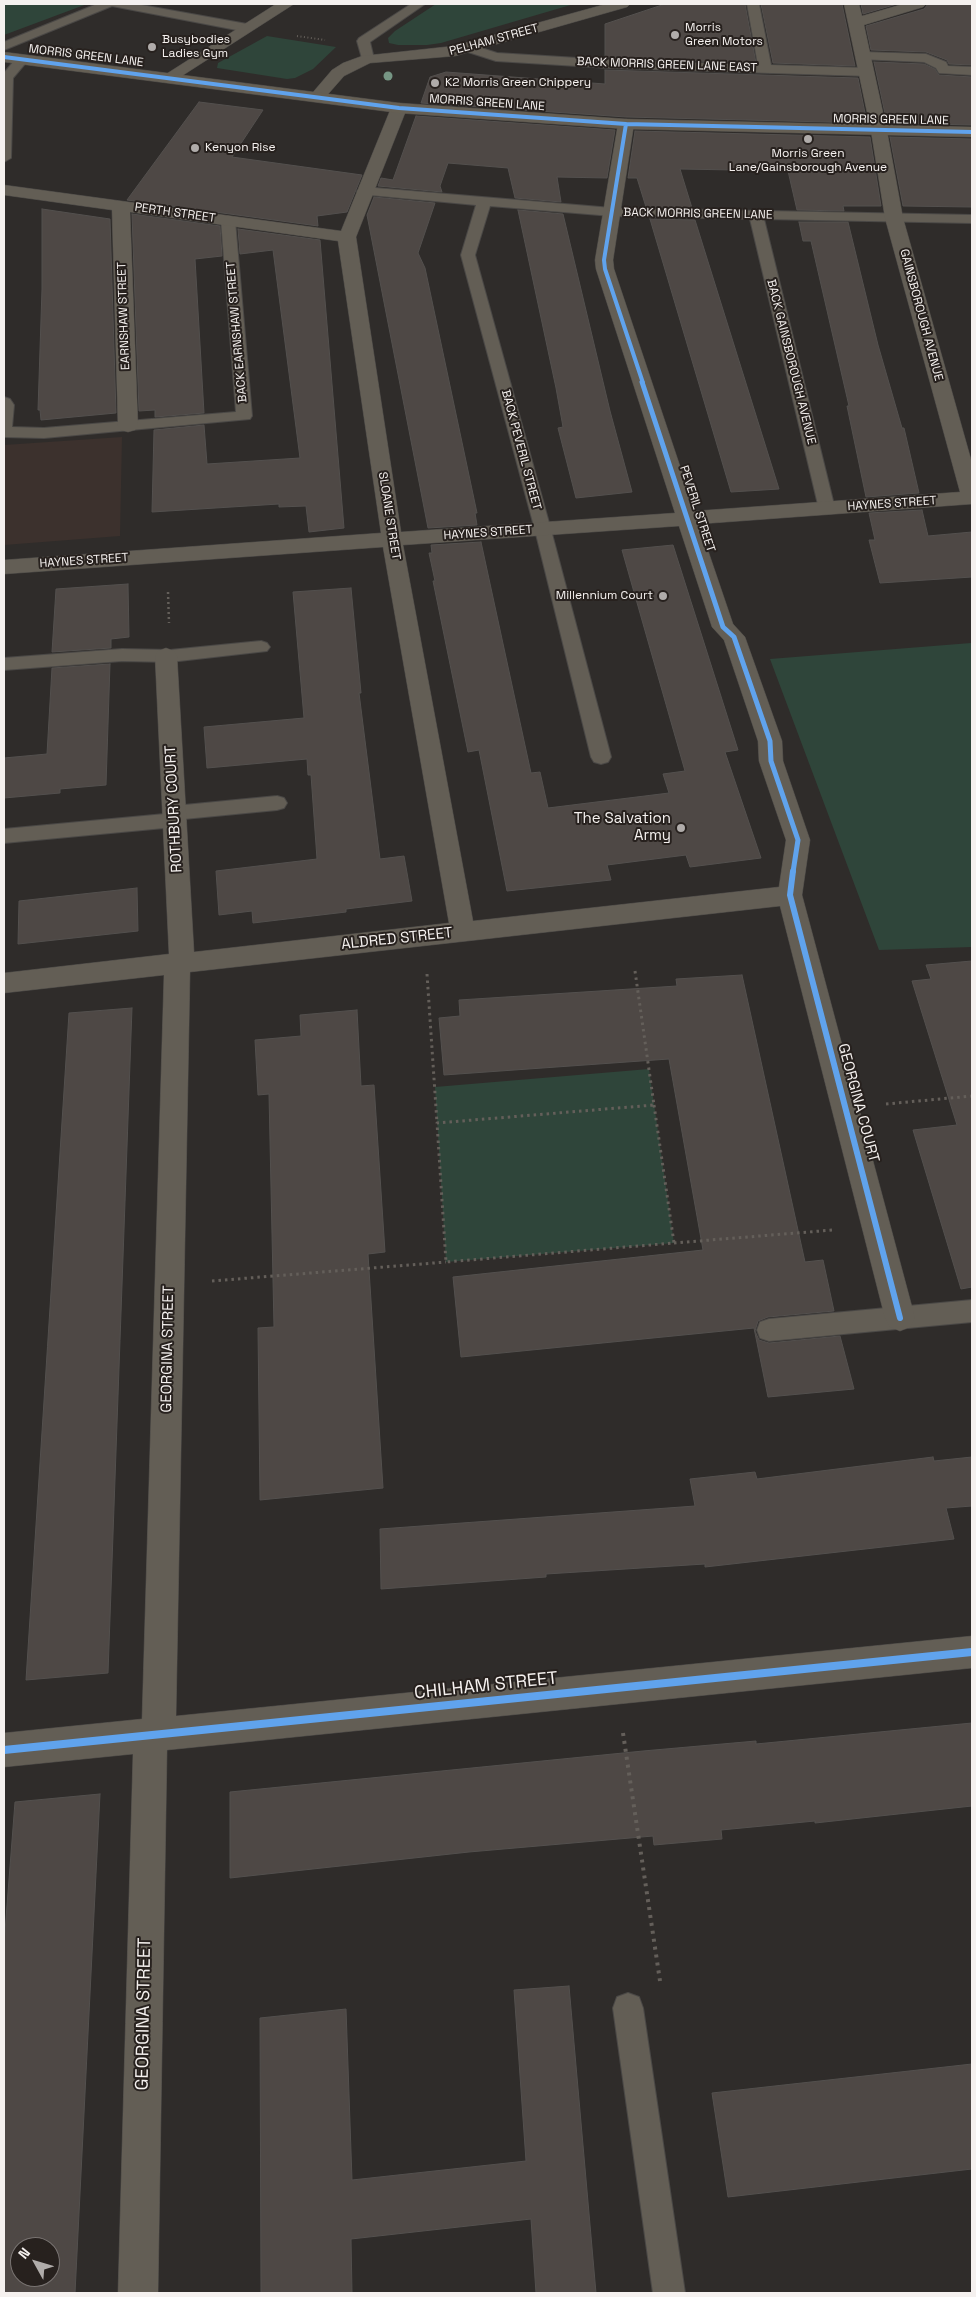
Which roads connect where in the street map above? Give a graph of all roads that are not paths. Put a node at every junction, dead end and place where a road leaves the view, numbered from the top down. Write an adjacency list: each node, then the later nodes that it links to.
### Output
1 (107, 4): 11 (lane)
2 (118, 4): 10 (lane)
3 (286, 4): 10 (street)
4 (419, 4): 16 (lane)
5 (622, 4): 12 (street, PELHAM STREET)
6 (753, 4): 17 (lane)
7 (852, 4): 9 (street, GAINSBOROUGH AVENUE)
8 (918, 4): 9 (street)
9 (856, 22): 13 (street, GAINSBOROUGH AVENUE)
10 (247, 28): 20 (street)
11 (4, 46)
12 (469, 48): 16 (street, PELHAM STREET); 17 (lane, BACK MORRIS GREEN LANE EAST)
13 (864, 56): 18 (lane); 19 (street, GAINSBOROUGH AVENUE)
14 (4, 57): 15 (street, MORRIS GREEN LANE)
15 (23, 59): 20 (street, MORRIS GREEN LANE); 26 (lane)
16 (368, 59): 21 (street, PELHAM STREET)
17 (764, 69): 19 (lane, BACK MORRIS GREEN LANE EAST)
18 (972, 71)
19 (867, 72): 24 (street, GAINSBOROUGH AVENUE)
20 (168, 78): 21 (street, MORRIS GREEN LANE)
21 (316, 98): 22 (street, MORRIS GREEN LANE)
22 (399, 108): 23 (street, MORRIS GREEN LANE); 28 (street, SLOANE STREET)
23 (626, 124): 24 (street, MORRIS GREEN LANE); 31 (street, PEVERIL STREET)
24 (879, 131): 25 (street, MORRIS GREEN LANE); 33 (street, GAINSBOROUGH AVENUE)
25 (972, 132)
26 (4, 158)
27 (4, 190): 30 (street, PERTH STREET)
28 (364, 190): 29 (lane, BACK MORRIS GREEN LANE); 36 (street, SLOANE STREET)
29 (484, 202): 31 (lane, BACK MORRIS GREEN LANE); 42 (lane, BACK PEVERIL STREET)
30 (121, 206): 35 (street, PERTH STREET); 38 (street, EARNSHAW STREET)
31 (612, 212): 32 (lane, BACK MORRIS GREEN LANE); 41 (street, PEVERIL STREET)
32 (756, 215): 33 (lane, BACK MORRIS GREEN LANE); 40 (lane, BACK GAINSBOROUGH AVENUE)
33 (894, 218): 34 (lane, BACK MORRIS GREEN LANE); 39 (street, GAINSBOROUGH AVENUE)
34 (972, 219)
35 (228, 220): 36 (street, PERTH STREET); 38 (lane, BACK EARNSHAW STREET)
36 (347, 237): 43 (street, SLOANE STREET)
37 (4, 402): 38 (lane)
38 (128, 426)
39 (972, 498): 40 (street, HAYNES STREET)
40 (827, 509): 41 (street, HAYNES STREET)
41 (688, 519): 42 (street, HAYNES STREET); 52 (street, PEVERIL STREET)
42 (543, 530): 43 (street, HAYNES STREET); 48 (lane, BACK PEVERIL STREET)
43 (392, 540): 44 (street, HAYNES STREET); 53 (street, SLOANE STREET)
44 (4, 567)
45 (260, 647): 46 (lane)
46 (168, 656): 47 (lane); 50 (street, ROTHBURY COURT)
47 (4, 664)
48 (601, 757)
49 (277, 802): 50 (lane)
50 (175, 816): 51 (lane); 54 (street, ROTHBURY COURT)
51 (4, 836)
52 (790, 895): 53 (street, ALDRED STREET); 57 (street, GEORGINA COURT)
53 (463, 932): 54 (street, ALDRED STREET)
54 (180, 962): 55 (street, ALDRED STREET); 60 (street, GEORGINA STREET)
55 (4, 983)
56 (972, 1310): 57 (lane)
57 (900, 1318): 58 (lane)
58 (769, 1330)
59 (972, 1652): 60 (street, CHILHAM STREET)
60 (155, 1735): 61 (street, CHILHAM STREET); 63 (street, GEORGINA STREET)
61 (4, 1750)
62 (628, 2008): 64 (lane)
63 (138, 2293)
64 (669, 2293)

